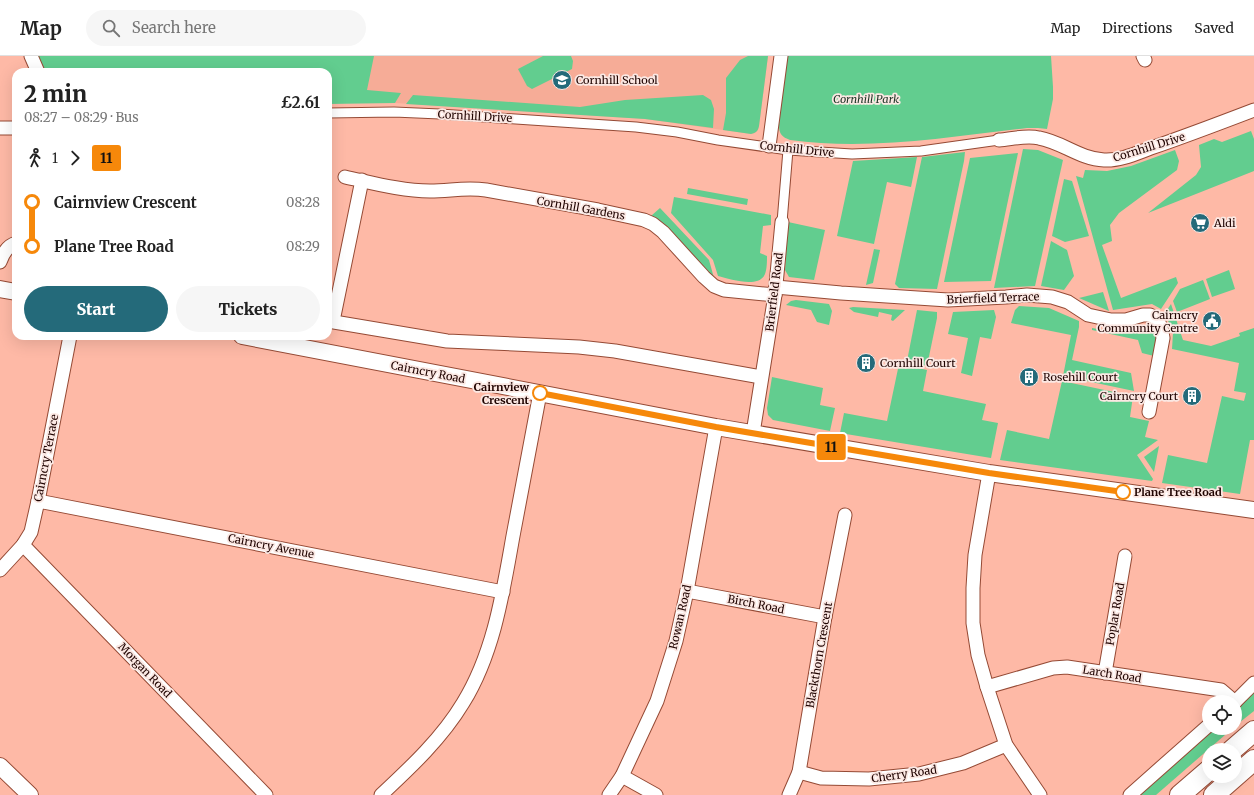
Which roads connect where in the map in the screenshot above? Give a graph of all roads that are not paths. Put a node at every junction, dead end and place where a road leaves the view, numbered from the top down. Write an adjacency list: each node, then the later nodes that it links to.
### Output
1 (31, 56): 3 (street)
2 (781, 56): 9 (street)
3 (36, 68)
4 (1254, 110): 8 (street, Cornhill Drive)
5 (332, 112): 9 (street, Cornhill Drive)
6 (0, 128): 7 (street)
7 (12, 128)
8 (999, 140): 10 (street, Cornhill Drive)
9 (769, 146): 10 (street, Cornhill Drive)
10 (788, 150): 13 (street, Brierfield Road)
11 (345, 177): 12 (street, Cornhill Gardens)
12 (362, 180): 18 (street, Cornhill Gardens); 19 (street)
13 (782, 222): 18 (street, Brierfield Road)
14 (12, 245): 15 (street)
15 (0, 262)
16 (0, 289): 17 (street)
17 (12, 291)
18 (775, 291): 23 (street, Brierfield Road); 25 (street, Brierfield Terrace)
19 (332, 312)
20 (332, 321): 23 (street)
21 (69, 340): 29 (street, Cairncry Terrace)
22 (263, 340): 24 (street, Cairncry Road)
23 (761, 377): 27 (street, Brierfield Road)
24 (540, 393): 26 (street, Cairncry Road); 36 (street)
25 (1149, 412)
26 (716, 427): 27 (street, Cairncry Road); 35 (street, Rowan Road)
27 (753, 433): 28 (street, Cairncry Road)
28 (989, 473): 30 (street, Cairncry Road); 40 (street)
29 (38, 501): 32 (street, Cairncry Terrace); 36 (street, Cairncry Avenue)
30 (1254, 510)
31 (845, 515): 37 (street, Blackthorn Crescent)
32 (23, 545): 34 (street, Cairncry Terrace); 53 (street, Morgan Road)
33 (1125, 556): 38 (street, Poplar Road)
34 (0, 570)
35 (687, 591): 37 (street, Birch Road); 50 (street, Rowan Road)
36 (503, 592): 54 (street)
37 (825, 617): 49 (street, Blackthorn Crescent)
38 (1105, 673): 40 (street, Larch Road); 41 (street, Larch Road)
39 (1254, 683): 42 (street)
40 (986, 687): 46 (street)
41 (1227, 695)
42 (1242, 695)
43 (1202, 731): 59 (street)
44 (1254, 731): 45 (main road)
45 (1240, 743)
46 (1006, 744): 49 (street, Cherry Road); 58 (street)
47 (1254, 760): 61 (main road)
48 (0, 766): 52 (street)
49 (799, 772): 57 (street, Blackthorn Crescent)
50 (622, 776): 55 (street, Rowan Road); 56 (street)
51 (1202, 776): 60 (main road)
52 (30, 795)
53 (266, 795)
54 (381, 795)
55 (609, 795)
56 (656, 795)
57 (789, 795)
58 (1040, 795)
59 (1130, 795)
60 (1180, 795)
61 (1214, 795)

